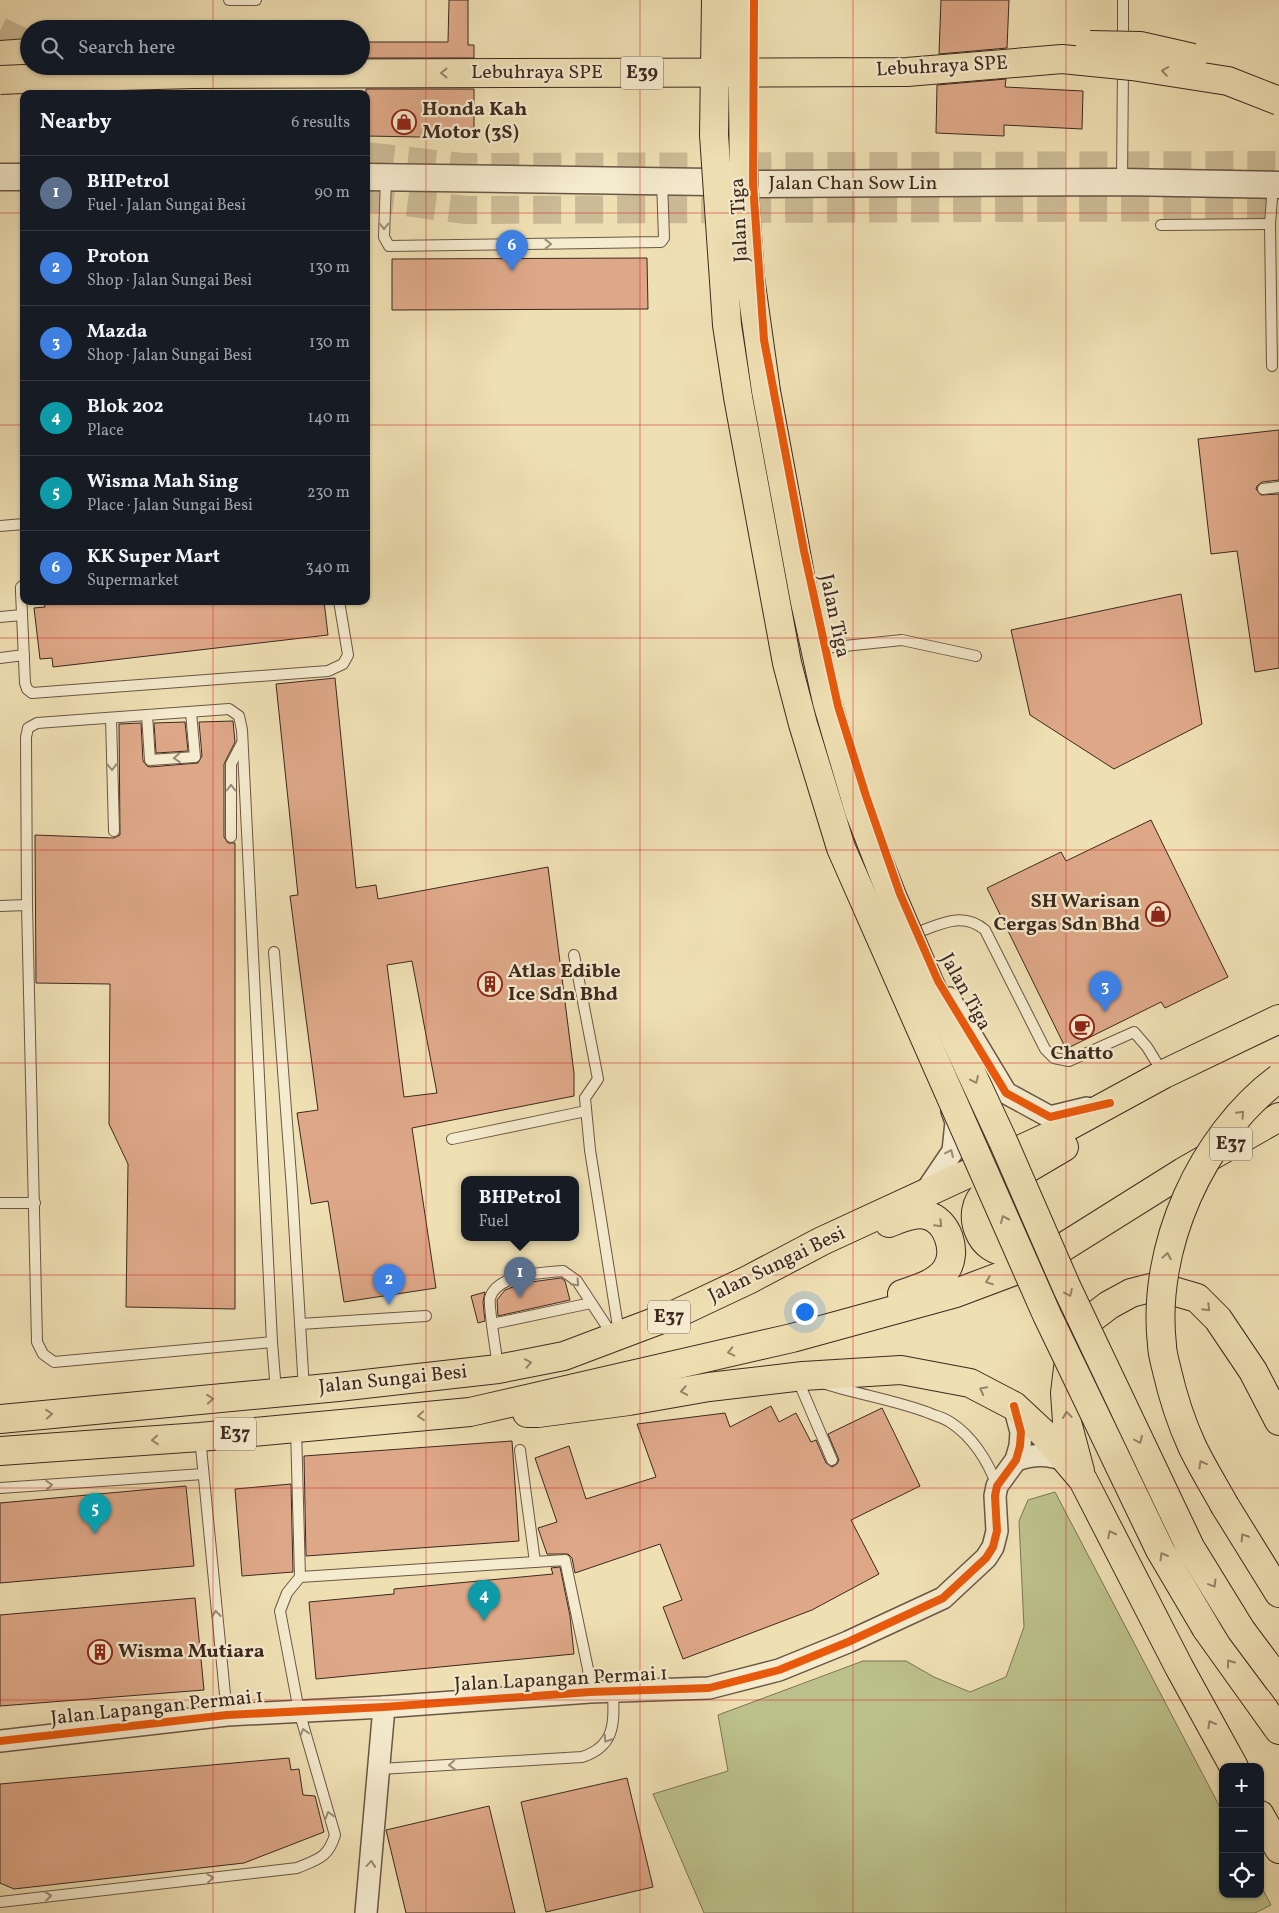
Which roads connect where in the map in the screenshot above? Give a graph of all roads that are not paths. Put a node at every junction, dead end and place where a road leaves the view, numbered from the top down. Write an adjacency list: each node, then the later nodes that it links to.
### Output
1 (229, 0): 2 (lane)
2 (256, 0)
3 (710, 0): 20 (street, Jalan Tiga)
4 (716, 0): 96 (main road, one-way to 4, bridge)
5 (742, 0): 90 (main road, one-way to 90, bridge)
6 (754, 0): 22 (street, Jalan Tiga)
7 (1123, 0): 21 (lane)
8 (20, 54): 9 (main road)
9 (0, 55)
10 (370, 55): 14 (main road, Lebuhraya SPE / E39, bridge)
11 (370, 74): 15 (main road, Lebuhraya SPE / E39, one-way to 11, bridge)
12 (164, 75): 13 (main road, Lebuhraya SPE / E39, one-way to 13, bridge)
13 (0, 80)
14 (1279, 86)
15 (1279, 101)
16 (0, 177): 17 (street)
17 (20, 177)
18 (376, 177): 19 (street, Jalan Chan Sow Lin); 19 (lane, one-way to 19)
19 (662, 181): 20 (street, Jalan Chan Sow Lin)
20 (709, 182): 22 (street, Jalan Chan Sow Lin); 58 (street, Jalan Tiga, one-way to 20)
21 (1122, 182): 22 (street, Jalan Chan Sow Lin); 23 (street, Jalan Chan Sow Lin)
22 (753, 184): 35 (street, Jalan Tiga)
23 (1276, 184): 24 (lane)
24 (1270, 224): 25 (lane); 26 (lane)
25 (1161, 225)
26 (1272, 366)
27 (1279, 487): 28 (lane)
28 (1263, 488)
29 (20, 524): 30 (lane)
30 (0, 526)
31 (22, 605): 33 (lane)
32 (340, 605): 36 (lane)
33 (22, 615): 34 (lane); 36 (lane)
34 (0, 617)
35 (825, 648): 37 (lane); 47 (street, Jalan Tiga)
36 (24, 654): 38 (lane)
37 (976, 656)
38 (0, 658)
39 (191, 712): 40 (lane); 40 (lane, one-way to 40); 42 (lane)
40 (147, 715): 41 (lane)
41 (111, 718): 43 (lane, one-way to 43); 46 (lane)
42 (243, 742): 44 (lane, one-way to 42); 67 (lane)
43 (114, 831)
44 (231, 837)
45 (0, 906): 46 (lane)
46 (26, 906): 60 (lane)
47 (916, 933): 51 (lane); 53 (street, Jalan Tiga)
48 (274, 952): 64 (lane)
49 (574, 955): 54 (lane)
50 (1279, 1020): 51 (main road, Jalan Sungai Besi / E37); 57 (main road)
51 (1164, 1074): 53 (main road, Jalan Sungai Besi / E37)
52 (1279, 1078): 89 (main road, one-way to 52, bridge)
53 (1110, 1103): 58 (main road, Jalan Sungai Besi / E37)
54 (586, 1110): 56 (lane); 66 (lane)
55 (1279, 1117): 57 (main road, Jalan Sungai Besi / E37)
56 (452, 1139)
57 (1183, 1172): 68 (main road, Jalan Sungai Besi / E37, one-way to 68)
58 (924, 1194): 61 (main road, Jalan Sungai Besi / E37)
59 (0, 1203): 60 (lane)
60 (35, 1203): 67 (lane)
61 (748, 1280): 66 (main road, Jalan Sungai Besi / E37); 68 (main road, one-way to 68)
62 (591, 1302): 65 (lane); 65 (lane, one-way to 62); 66 (lane)
63 (426, 1316): 64 (lane)
64 (300, 1324): 71 (lane)
65 (492, 1324): 69 (lane)
66 (617, 1337): 69 (main road, Jalan Sungai Besi / E37, one-way to 66)
67 (272, 1342): 72 (lane)
68 (759, 1345): 74 (main road, Jalan Sungai Besi / E37, one-way to 74)
69 (498, 1369): 71 (main road, Jalan Sungai Besi / E37)
70 (800, 1377): 73 (main road, one-way to 70); 74 (main road, one-way to 74); 81 (lane); 85 (lane)
71 (304, 1390): 72 (main road, Jalan Sungai Besi / E37)
72 (276, 1392): 75 (main road, Jalan Sungai Besi / E37, one-way to 72)
73 (1014, 1406): 82 (street); 83 (main road)
74 (470, 1412): 77 (main road, Jalan Sungai Besi / E37, one-way to 77)
75 (0, 1419)
76 (1279, 1421): 83 (main road, one-way to 76)
77 (296, 1427): 78 (main road, Jalan Sungai Besi / E37); 88 (lane)
78 (200, 1437): 80 (main road, Jalan Sungai Besi / E37, one-way to 80); 84 (lane)
79 (520, 1450): 87 (lane)
80 (0, 1451)
81 (832, 1460)
82 (1016, 1460): 83 (street); 85 (street, Jalan Lapangan Permai 1)
83 (1075, 1470): 98 (main road, one-way to 83)
84 (203, 1474): 86 (lane, one-way to 84); 95 (lane, one-way to 84)
85 (998, 1486): 92 (street, Jalan Lapangan Permai 1)
86 (0, 1488)
87 (535, 1562): 88 (lane); 91 (lane)
88 (300, 1577): 94 (lane)
89 (1279, 1593)
90 (1279, 1681)
91 (590, 1692): 92 (street, Jalan Lapangan Permai 1); 93 (street, Jalan Lapangan Permai 1)
92 (612, 1692): 99 (lane, one-way to 99)
93 (384, 1707): 94 (street, Jalan Lapangan Permai 1); 99 (street)
94 (299, 1711): 95 (street, Jalan Lapangan Permai 1); 102 (lane, one-way to 94)
95 (227, 1715): 97 (street, Jalan Lapangan Permai 1)
96 (1279, 1730)
97 (0, 1741)
98 (1232, 1763)
99 (380, 1769): 103 (street, one-way to 99)
100 (1264, 1821): 101 (main road)
101 (1279, 1849)
102 (0, 1902)
103 (366, 1913)

